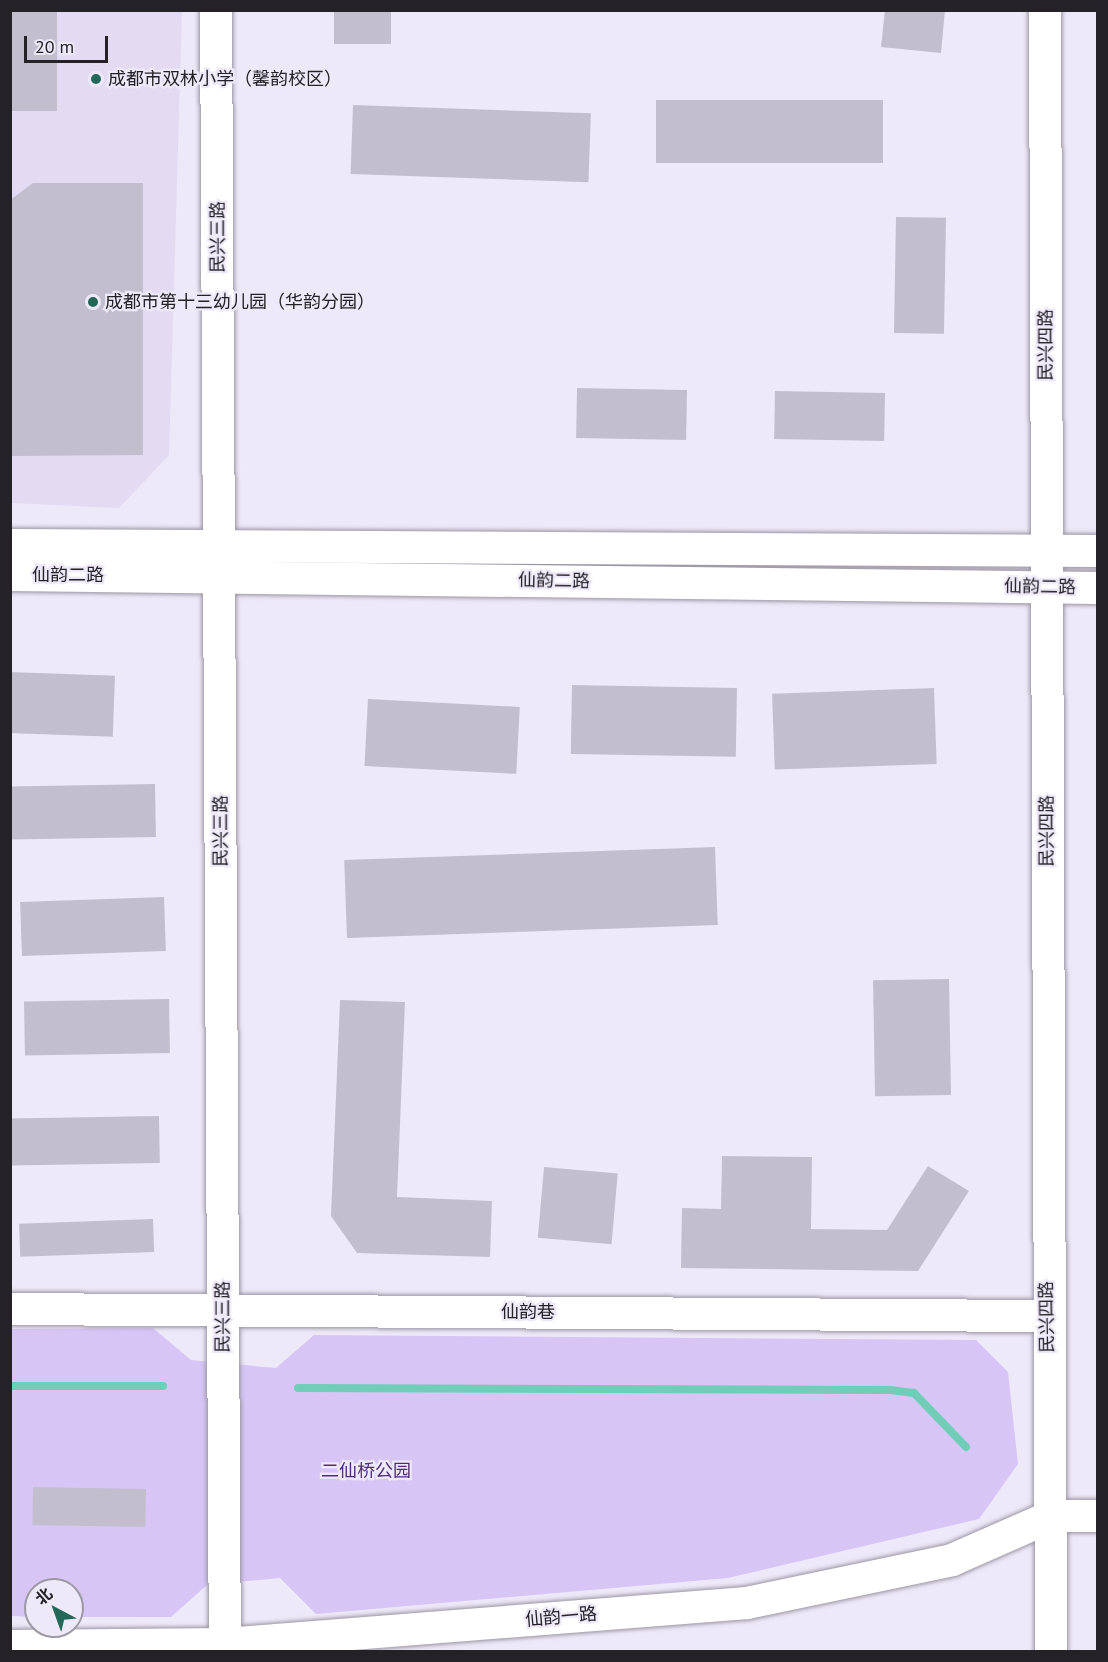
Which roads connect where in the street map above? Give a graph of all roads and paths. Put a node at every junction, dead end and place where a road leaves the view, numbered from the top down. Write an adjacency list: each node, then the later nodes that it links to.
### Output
1 (216, 10): 6 (street, 民兴三路)
2 (1045, 10): 4 (street, 民兴四路)
3 (10, 545): 6 (street, 仙韵二路)
4 (1047, 550): 5 (street, 仙韵二路); 6 (street, 仙韵二路); 8 (street, 民兴四路)
5 (1098, 551)
6 (219, 561): 7 (street, 仙韵二路); 8 (street, 仙韵二路); 11 (street, 民兴三路)
7 (10, 574)
8 (1047, 587): 9 (street, 仙韵二路); 12 (street, 民兴四路)
9 (1098, 588)
10 (10, 1309): 11 (street, 仙韵巷)
11 (223, 1310): 12 (street, 仙韵巷); 16 (street, 民兴三路)
12 (1046, 1316): 13 (street, 民兴四路)
13 (1052, 1516): 14 (street, 仙韵一路); 16 (street, 仙韵一路); 17 (street, 民兴四路)
14 (1098, 1516)
15 (10, 1646): 16 (street, 仙韵一路)
16 (225, 1648)
17 (1051, 1652)

